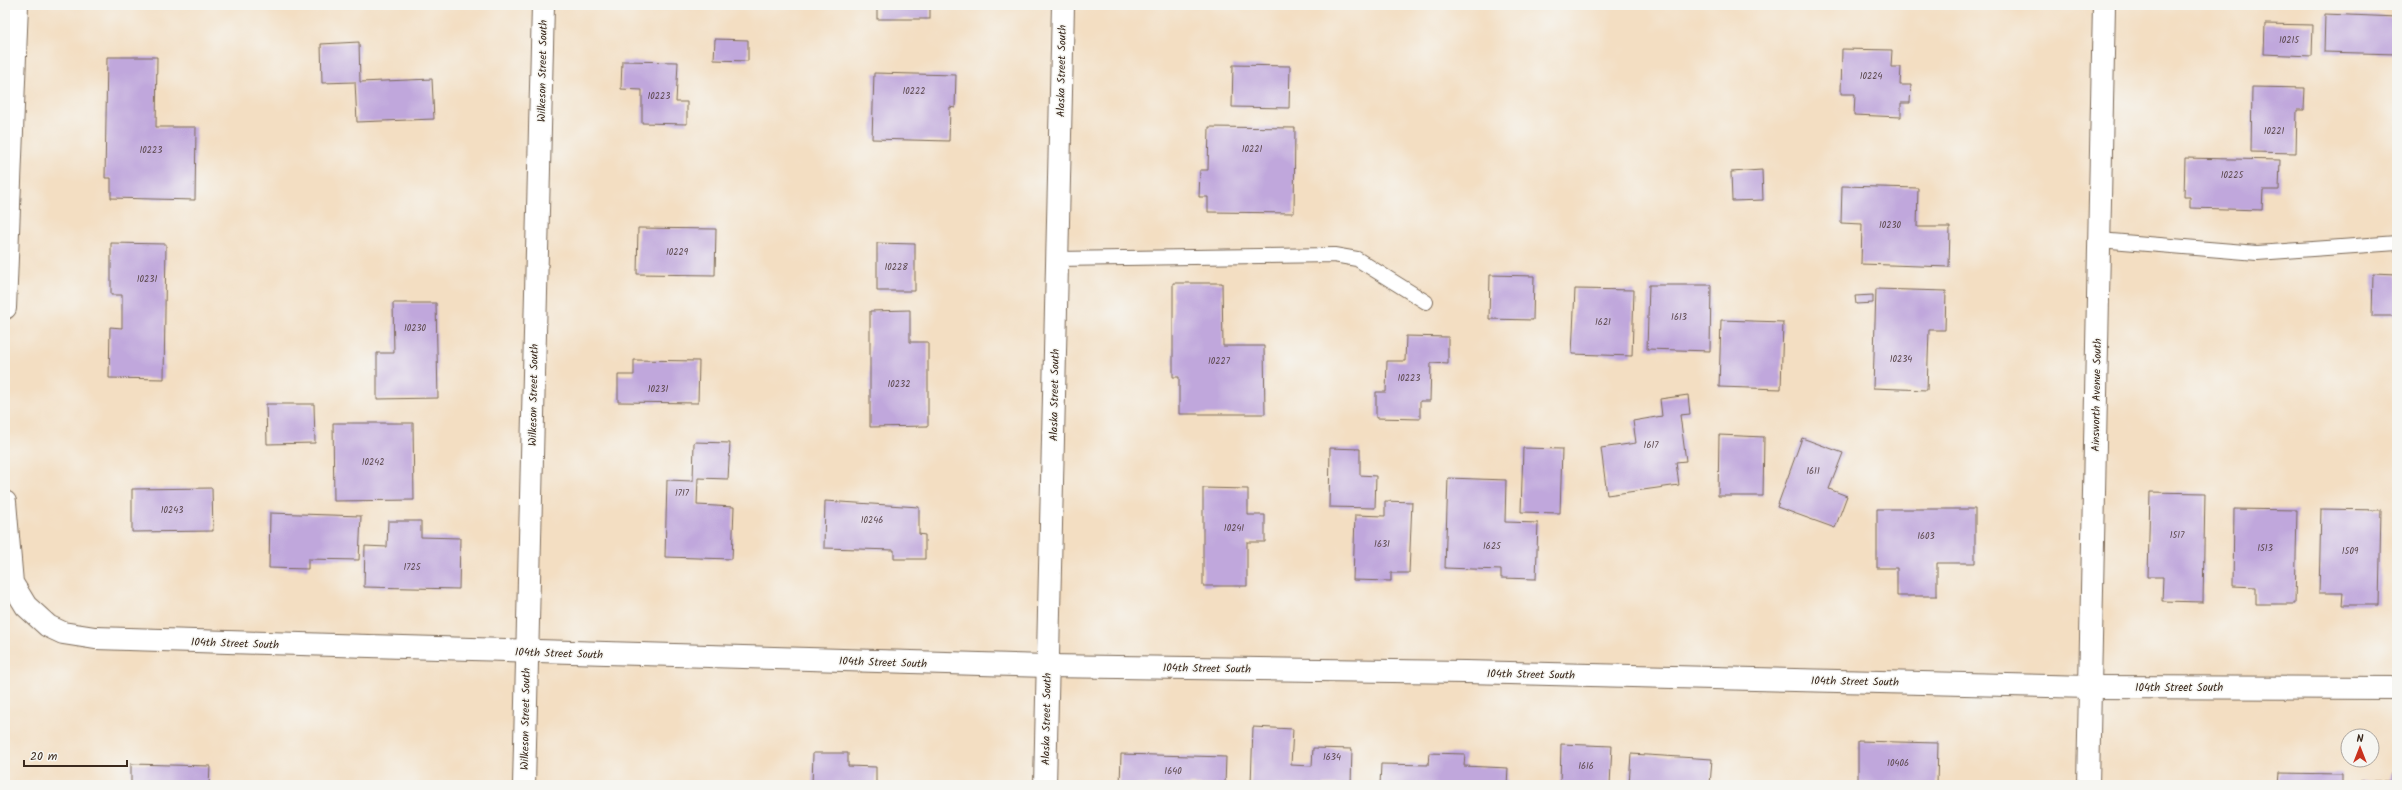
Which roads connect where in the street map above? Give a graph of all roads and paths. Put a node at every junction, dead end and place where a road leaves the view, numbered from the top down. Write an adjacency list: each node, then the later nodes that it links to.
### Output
1 (17, 5): 9 (street)
2 (543, 5): 11 (street, Wilkeson Street South)
3 (1062, 5): 7 (street, Alaska Street South)
4 (2104, 5): 5 (street, Ainsworth Avenue South)
5 (2099, 240): 6 (lane); 13 (street, Ainsworth Avenue South)
6 (2397, 243)
7 (1057, 259): 8 (lane); 12 (street, Alaska Street South)
8 (1426, 302)
9 (5, 308)
10 (5, 502): 11 (street, 104th Street South)
11 (526, 652): 12 (street, 104th Street South); 15 (street, Wilkeson Street South)
12 (1047, 666): 13 (street, 104th Street South); 16 (street, Alaska Street South)
13 (2090, 687): 14 (street, 104th Street South); 17 (street, Ainsworth Avenue South)
14 (2397, 688)
15 (524, 785)
16 (1045, 785)
17 (2088, 785)

